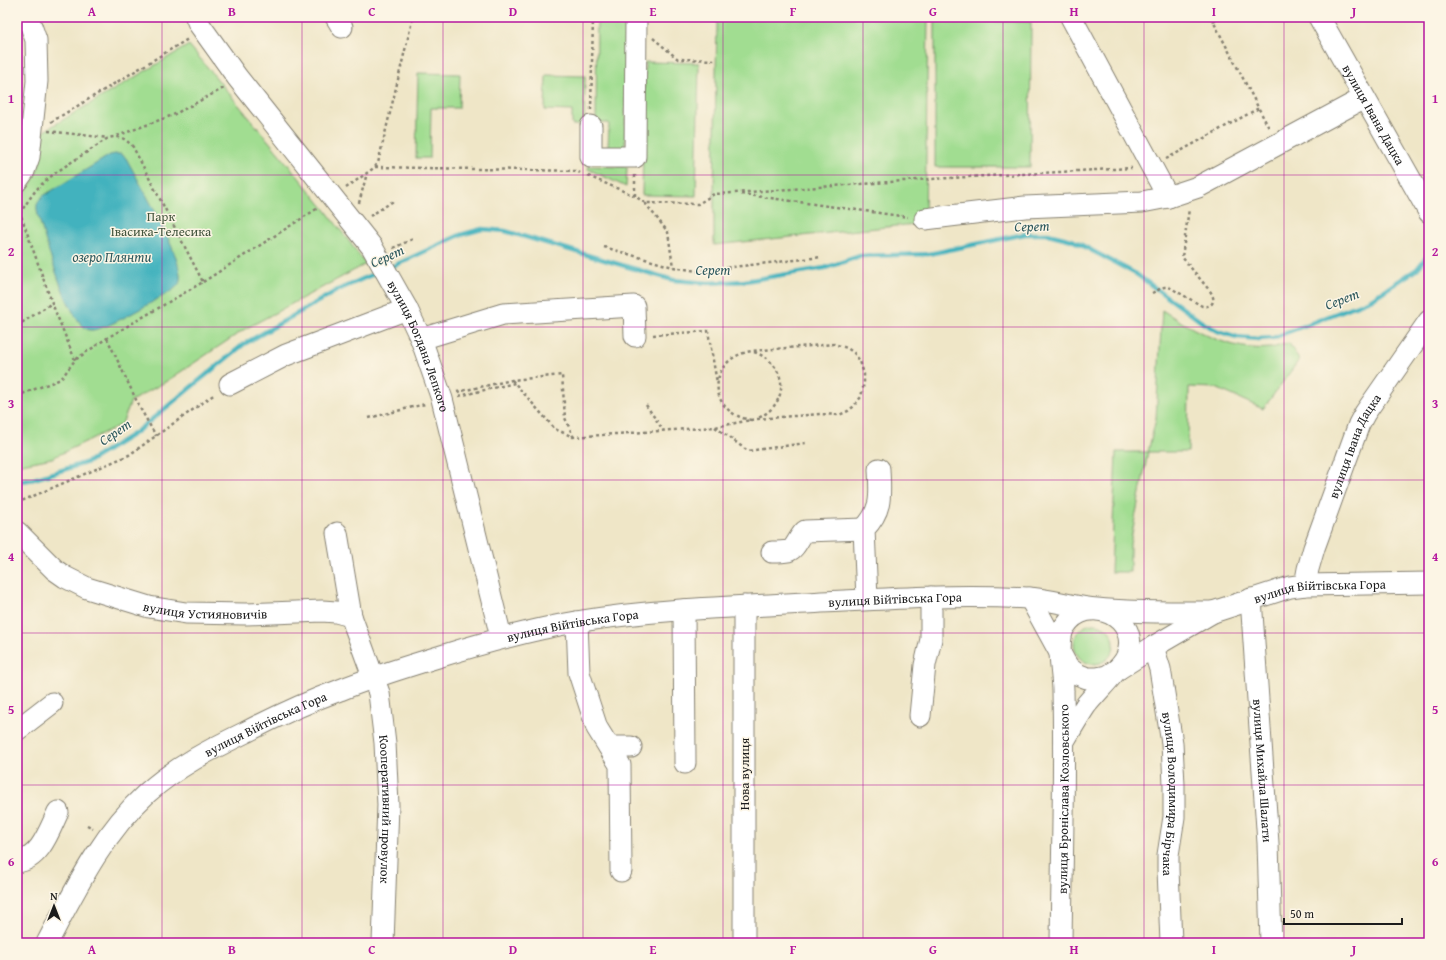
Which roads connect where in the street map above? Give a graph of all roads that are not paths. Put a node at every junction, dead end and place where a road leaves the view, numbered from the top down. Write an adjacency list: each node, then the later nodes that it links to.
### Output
1 (28, 17): 8 (street)
2 (1071, 17): 9 (street)
3 (1319, 17): 6 (street, вулиця Івана Дацка)
4 (636, 20): 7 (street)
5 (199, 24): 12 (street, вулиця Богдана Лепкого)
6 (1364, 98): 9 (street); 10 (street, вулиця Івана Дацка)
7 (591, 126)
8 (17, 181)
9 (1177, 194): 11 (street)
10 (1429, 212)
11 (925, 219)
12 (407, 309): 15 (street, вулиця Богдана Лепкого); 16 (street)
13 (1429, 321): 23 (street, вулиця Івана Дацка)
14 (635, 336): 15 (street)
15 (420, 339): 34 (street, вулиця Богдана Лепкого)
16 (230, 384)
17 (879, 469): 18 (street)
18 (864, 529): 21 (street); 26 (street)
19 (17, 532): 32 (street, вулиця Устияновичів)
20 (337, 533): 32 (street)
21 (772, 552)
22 (1429, 583): 23 (street, вулиця Війтівська Гора)
23 (1305, 584): 27 (street, вулиця Війтівська Гора)
24 (932, 596): 25 (street, вулиця Війтівська Гора); 26 (street, вулиця Війтівська Гора); 40 (street)
25 (1030, 598): 29 (street, вулиця Війтівська Гора); 36 (street)
26 (867, 599): 28 (street, вулиця Війтівська Гора)
27 (1251, 599): 31 (street, вулиця Війтівська Гора); 54 (street, вулиця Михайла Шалати)
28 (744, 606): 30 (street, вулиця Війтівська Гора); 51 (street, Нова вулиця)
29 (1096, 609): 31 (street, вулиця Війтівська Гора); 36 (street); 37 (street)
30 (684, 610): 33 (street, вулиця Війтівська Гора); 45 (street)
31 (1213, 612): 35 (street, вулиця Війтівська Гора)
32 (351, 616): 38 (street)
33 (576, 622): 34 (street, вулиця Війтівська Гора); 43 (street)
34 (501, 637): 38 (street, вулиця Війтівська Гора)
35 (1153, 647): 37 (street, вулиця Війтівська Гора); 53 (street, вулиця Володимира Бірчака)
36 (1061, 654): 37 (street); 42 (street, вулиця Броніслава Козловського)
37 (1116, 671): 42 (street)
38 (374, 676): 49 (street, вулиця Війтівська Гора); 50 (street, Кооперативний провулок)
39 (52, 704): 41 (street)
40 (920, 716)
41 (17, 730)
42 (1064, 741): 52 (street, вулиця Броніслава Козловського)
43 (609, 747): 44 (street); 48 (street)
44 (631, 747)
45 (685, 763)
46 (58, 812): 47 (street)
47 (17, 862)
48 (621, 871)
49 (47, 943)
50 (383, 943)
51 (744, 943)
52 (1061, 943)
53 (1171, 943)
54 (1271, 943)

